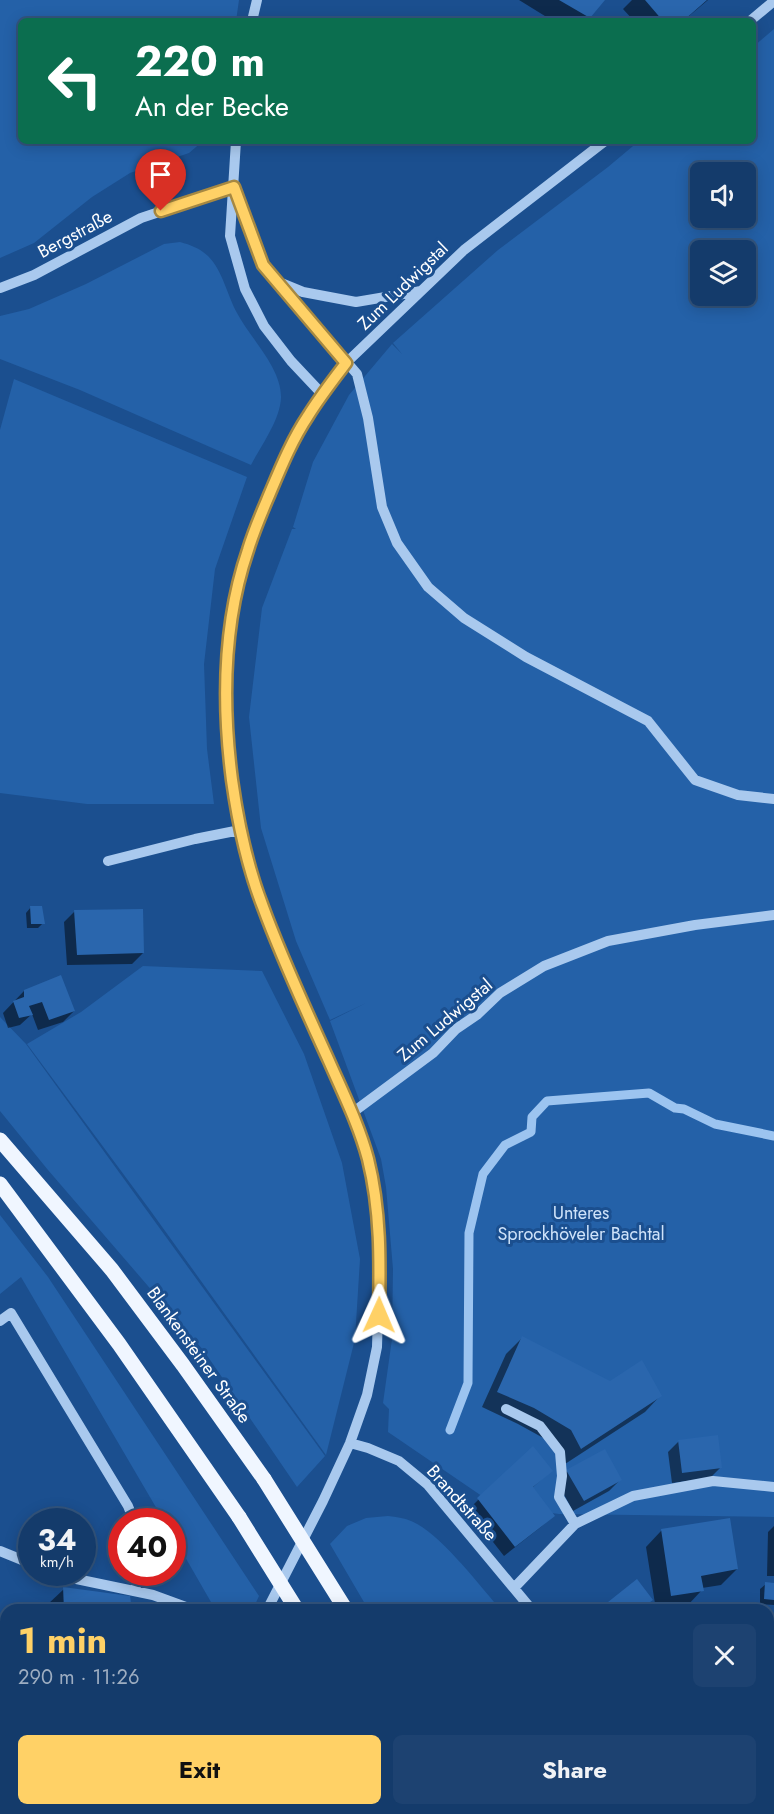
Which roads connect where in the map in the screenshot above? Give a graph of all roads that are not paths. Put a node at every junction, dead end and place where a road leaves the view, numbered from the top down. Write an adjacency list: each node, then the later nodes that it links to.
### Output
1 (257, 0): 3 (street)
2 (774, 2): 4 (street)
3 (253, 18)
4 (754, 18)
5 (236, 144): 7 (street)
6 (601, 144): 10 (street, Zum Ludwigstal)
7 (234, 187): 8 (street); 9 (street, Bergstraße); 12 (street)
8 (278, 282): 10 (street); 11 (street)
9 (0, 288)
10 (421, 291): 11 (street, Zum Ludwigstal)
11 (346, 363): 12 (street, Zum Ludwigstal); 13 (street)
12 (323, 395): 14 (street, Zum Ludwigstal)
13 (774, 799)
14 (240, 830): 15 (street); 17 (street, Zum Ludwigstal)
15 (108, 861)
16 (774, 915): 17 (street, Zum Ludwigstal)
17 (352, 1113): 22 (street, Zum Ludwigstal)
18 (0, 1140): 35 (main road, Blankensteiner Straße, bridge)
19 (0, 1185): 34 (main road, bridge)
20 (0, 1322): 24 (street)
21 (506, 1409): 25 (street)
22 (350, 1443): 30 (street, Brandtstraße); 33 (street, Zum Ludwigstal)
23 (774, 1487): 25 (street)
24 (129, 1508)
25 (575, 1524): 30 (street)
26 (0, 1551): 27 (street)
27 (18, 1558)
28 (96, 1583): 31 (street)
29 (136, 1586): 31 (street)
30 (514, 1588): 36 (street, Brandtstraße)
31 (135, 1591): 32 (street)
32 (178, 1604)
33 (270, 1604)
34 (293, 1604)
35 (342, 1604)
36 (527, 1604)

